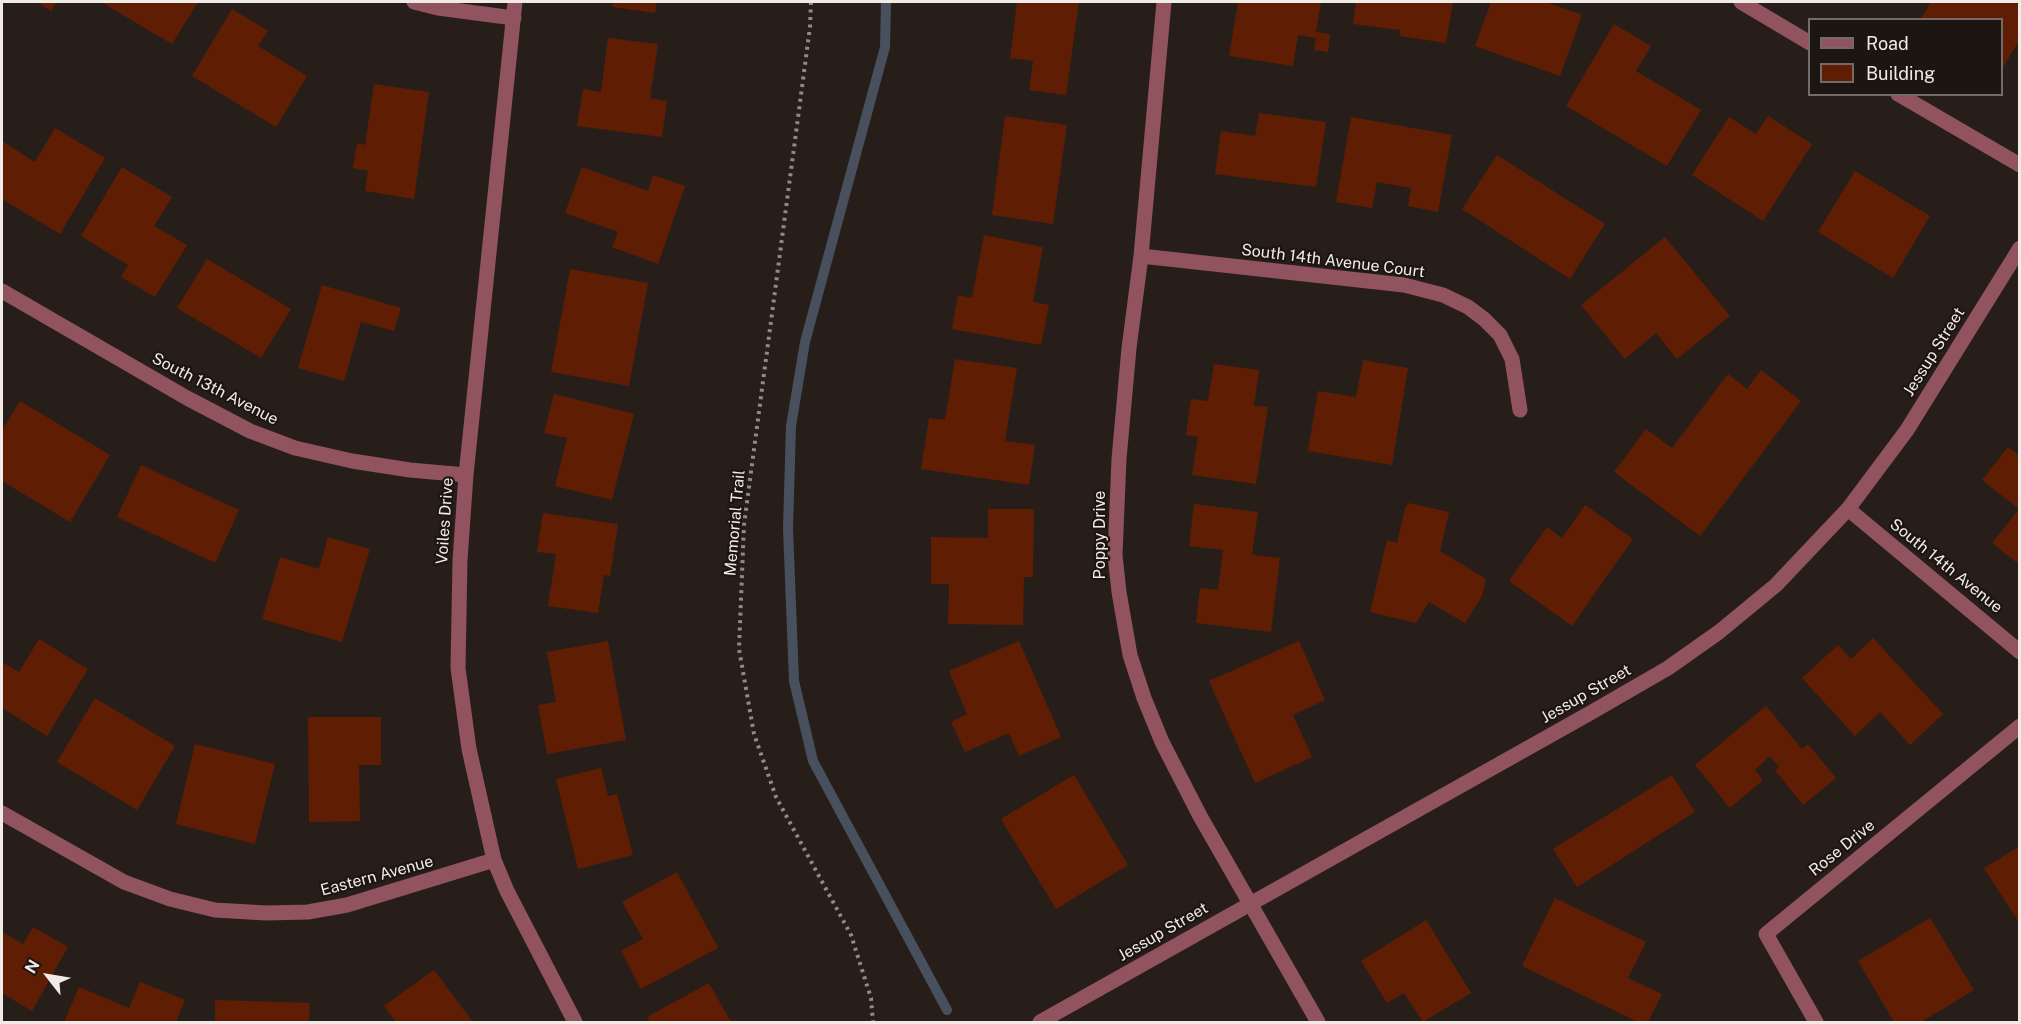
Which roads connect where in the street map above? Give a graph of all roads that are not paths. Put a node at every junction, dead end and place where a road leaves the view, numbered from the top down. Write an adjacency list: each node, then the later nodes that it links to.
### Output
1 (414, 2): 5 (street)
2 (515, 2): 5 (street, Voiles Drive)
3 (1164, 2): 10 (street, Poppy Drive)
4 (1741, 2): 6 (street)
5 (514, 18): 13 (street, Voiles Drive)
6 (1808, 41)
7 (1901, 96): 8 (street)
8 (2019, 165)
9 (2019, 248): 14 (street, Jessup Street)
10 (1141, 256): 12 (street, South 14th Avenue Court); 19 (street, Poppy Drive)
11 (2, 291): 13 (street, South 13th Avenue)
12 (1520, 410)
13 (466, 474): 18 (street, Voiles Drive)
14 (1848, 509): 15 (street, South 14th Avenue); 19 (street, Jessup Street)
15 (2019, 652)
16 (2019, 726): 23 (street, Rose Drive)
17 (2, 813): 18 (street, Eastern Avenue)
18 (494, 860): 20 (street, Voiles Drive)
19 (1251, 903): 21 (street, Jessup Street); 22 (street, Poppy Drive)
20 (574, 1023)
21 (1040, 1023)
22 (1318, 1023)
23 (1816, 1023)

